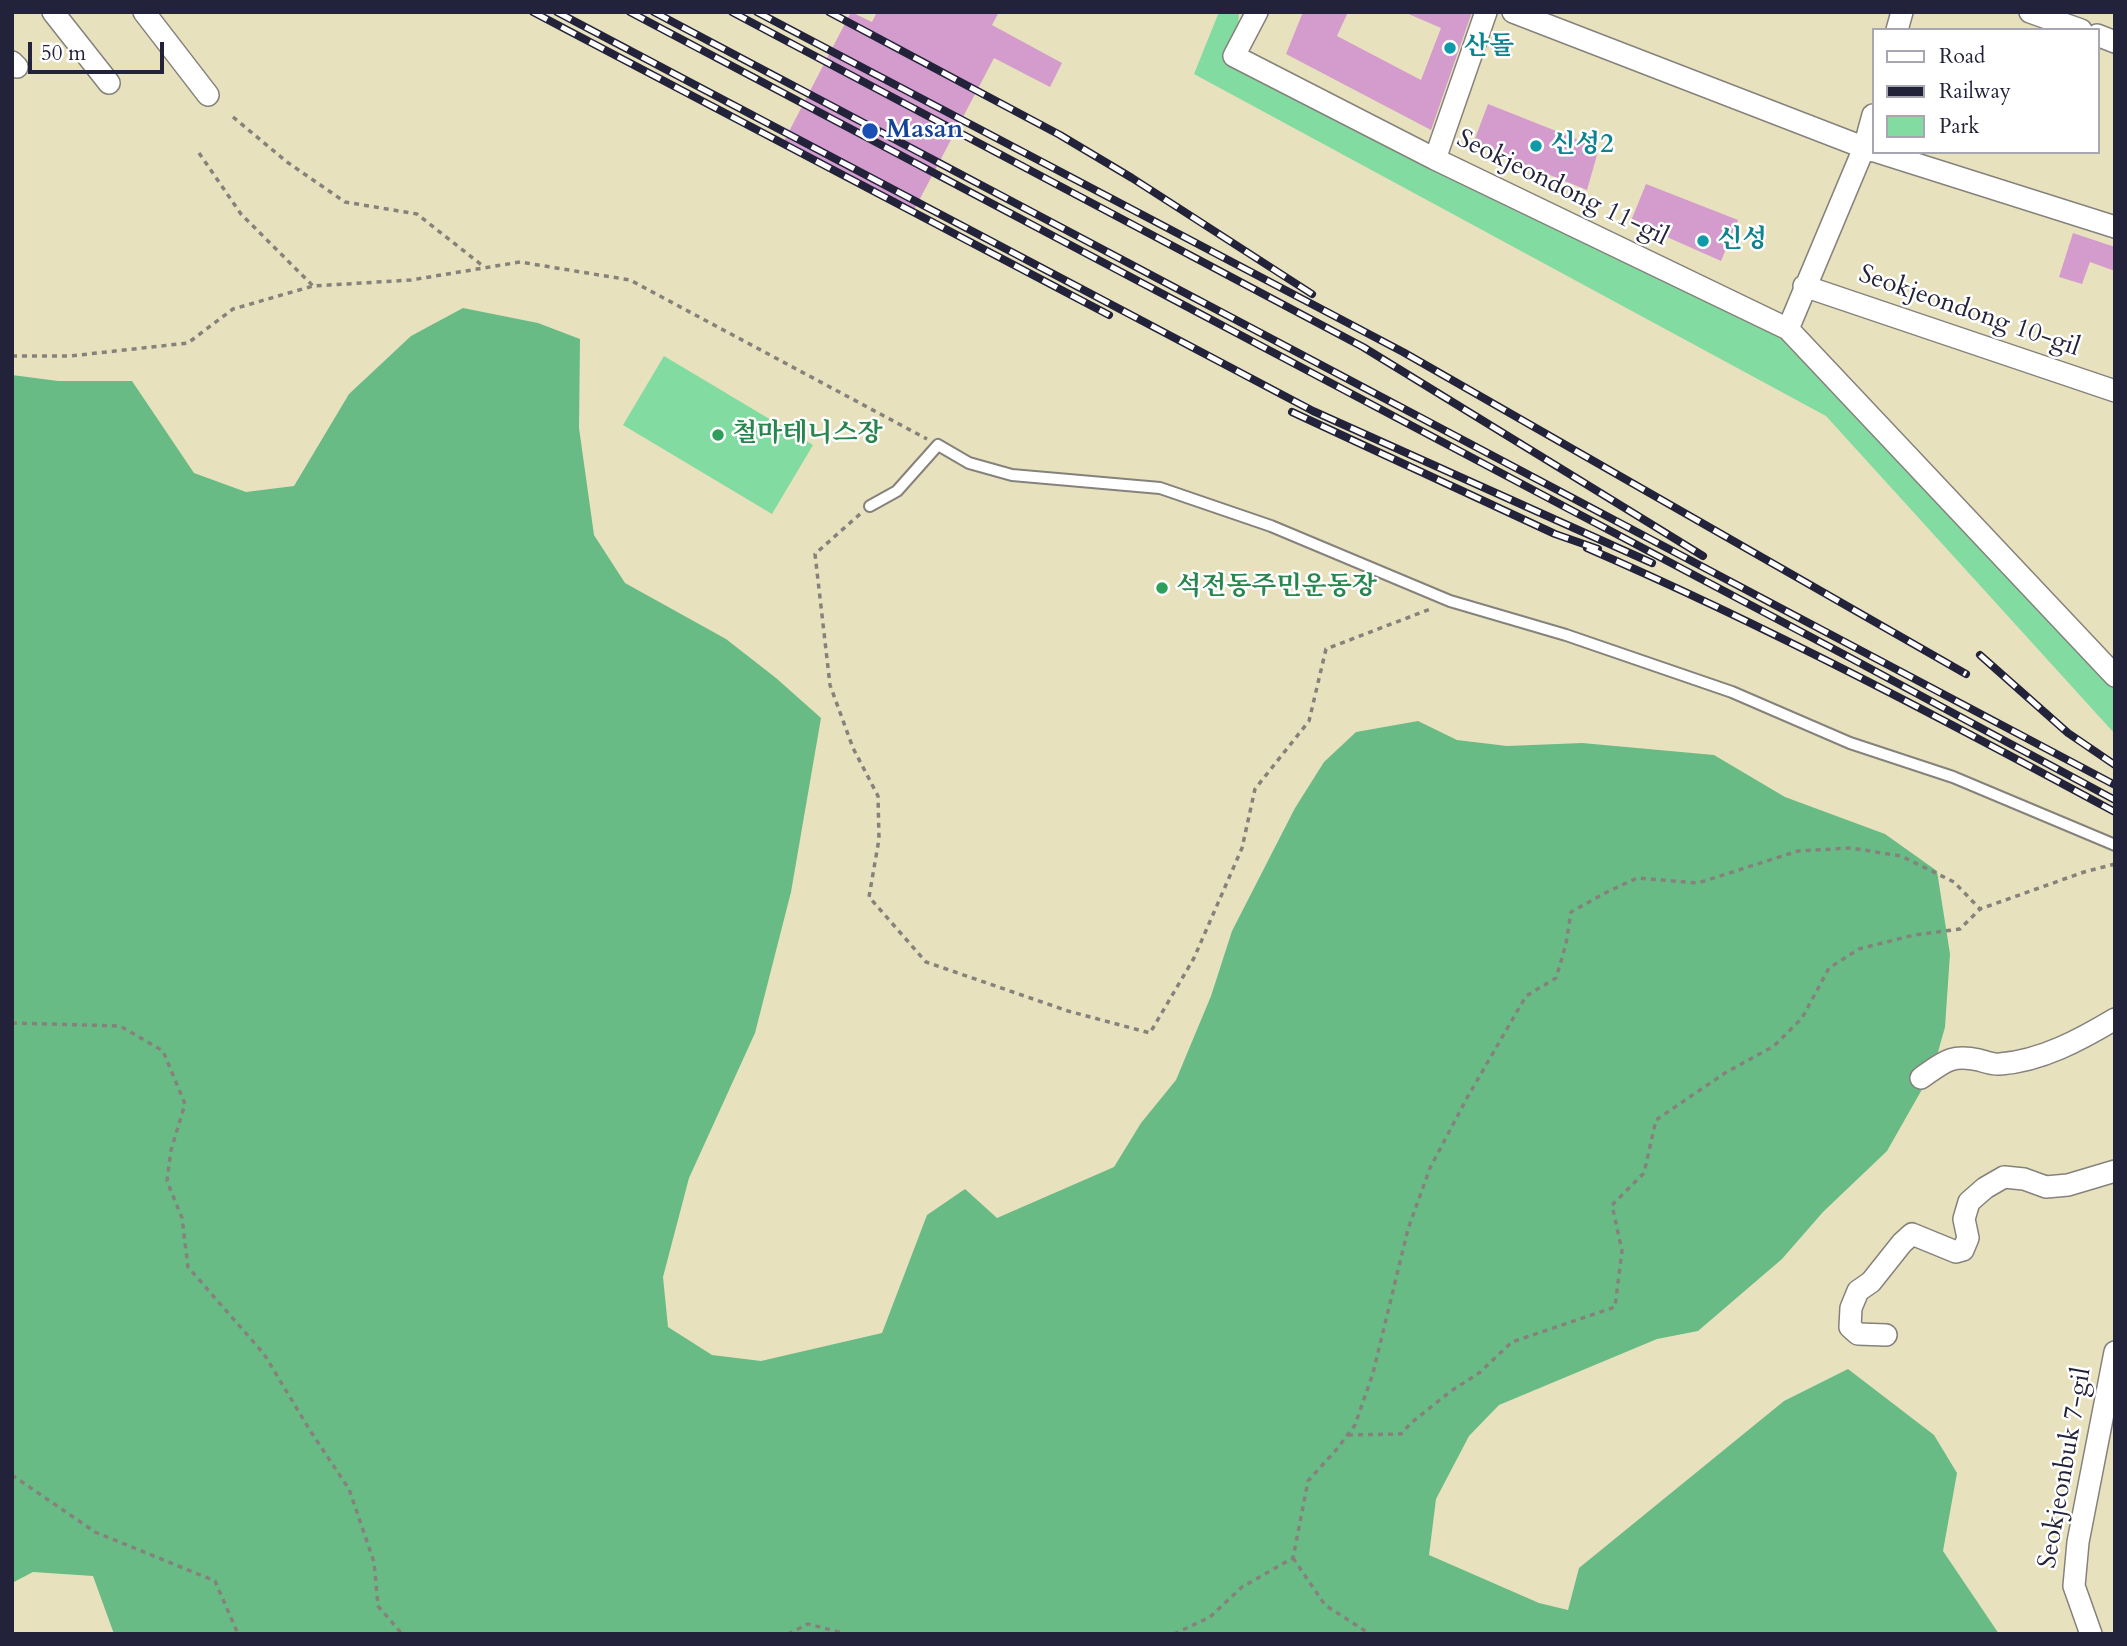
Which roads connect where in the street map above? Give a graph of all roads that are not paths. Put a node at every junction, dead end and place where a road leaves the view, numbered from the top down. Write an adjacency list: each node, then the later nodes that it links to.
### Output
1 (53, 12): 8 (street)
2 (144, 12): 9 (street)
3 (1256, 12): 13 (street, Seokjeondong 11-gil)
4 (1486, 12): 13 (street)
5 (1513, 12): 10 (street)
6 (2030, 12): 7 (street)
7 (2075, 28)
8 (109, 83)
9 (208, 95)
10 (1871, 150)
11 (1871, 152): 15 (street)
12 (1885, 154): 14 (street)
13 (1435, 159): 16 (street, Seokjeondong 11-gil)
14 (2115, 227)
15 (1804, 286): 16 (street); 17 (street, Seokjeondong 10-gil)
16 (1788, 329): 19 (street, Seokjeondong 11-gil)
17 (2115, 391)
18 (870, 506): 20 (lane)
19 (2112, 664)
20 (2115, 845)
21 (2115, 1019): 22 (street)
22 (1922, 1078)
23 (2115, 1171): 24 (street)
24 (1886, 1335)
25 (2115, 1352): 26 (street, Seokjeonbuk 7-gil)
26 (2109, 1407): 27 (street, Seokjeonbuk 7-gil)
27 (2091, 1634)

